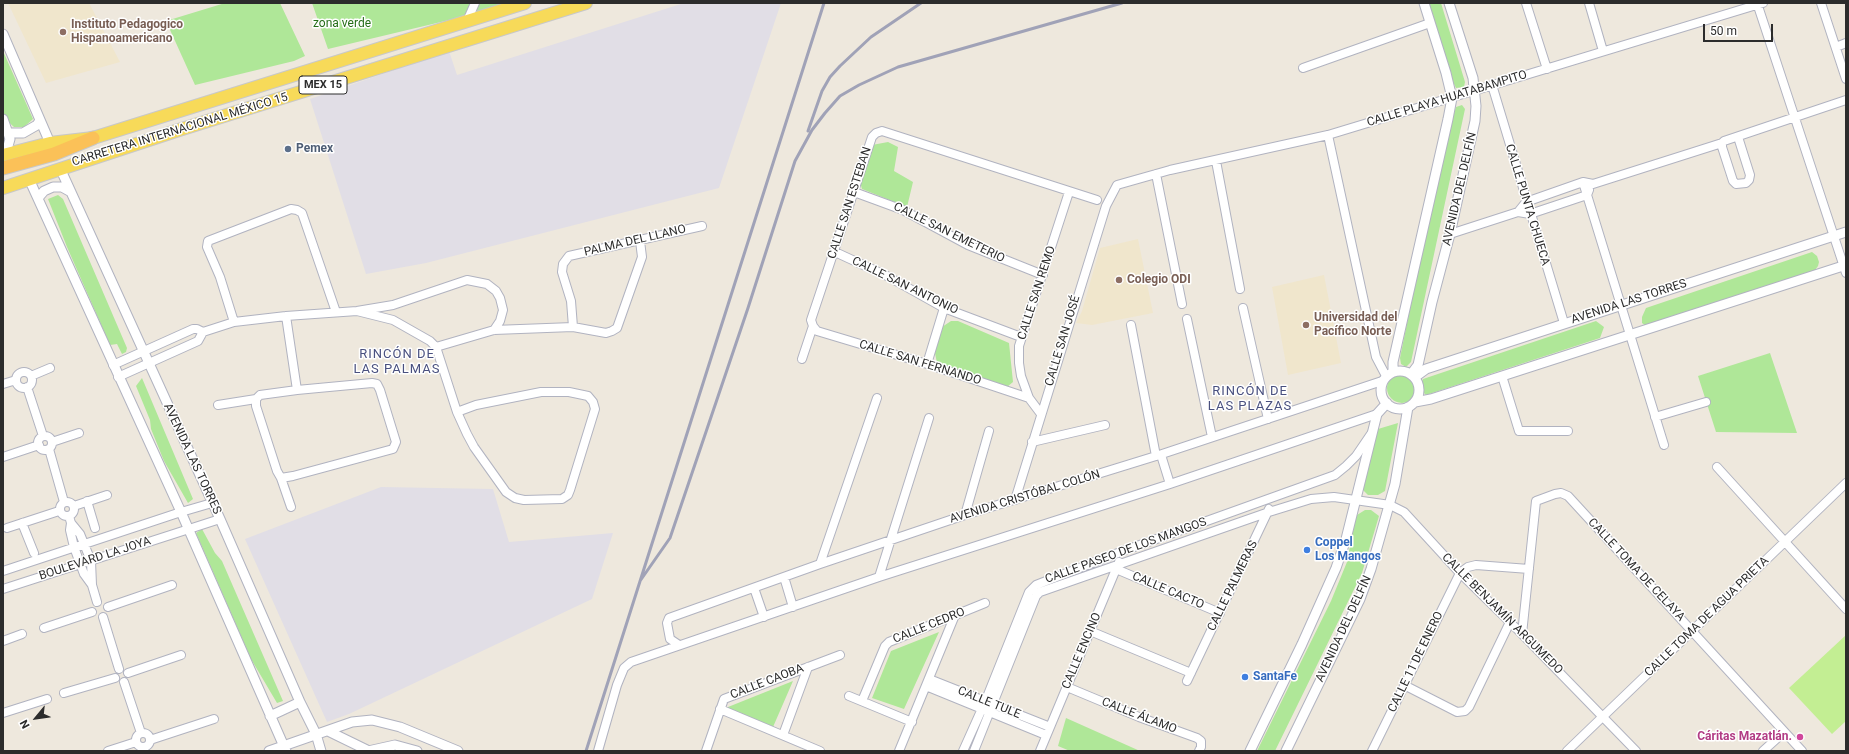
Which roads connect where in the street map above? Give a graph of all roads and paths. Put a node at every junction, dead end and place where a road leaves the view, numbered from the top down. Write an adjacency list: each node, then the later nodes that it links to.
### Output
1 (475, 3): 10 (street)
2 (525, 3): 10 (main road, CARRETERA INTERNACIONAL MÉXICO 15 / MEX 15)
3 (586, 3): 35 (main road, CARRETERA INTERNACIONAL MÉXICO 15 / MEX 15)
4 (1424, 3): 11 (street)
5 (1450, 3): 20 (street, AVENIDA DEL DELFÍN)
6 (1526, 3): 17 (street)
7 (1589, 3): 15 (street)
8 (1821, 3): 14 (street)
9 (1759, 4): 15 (street, CALLE PLAYA HUATABAMPITO); 23 (street)
10 (467, 21): 29 (main road, CARRETERA INTERNACIONAL MÉXICO 15 / MEX 15)
11 (1430, 23): 16 (street); 21 (street)
12 (3, 34): 25 (street)
13 (1846, 43): 14 (street)
14 (1836, 47): 18 (street)
15 (1603, 51): 17 (street, CALLE PLAYA HUATABAMPITO)
16 (1303, 68)
17 (1547, 69): 19 (street, CALLE PLAYA HUATABAMPITO)
18 (1846, 78)
19 (1492, 85): 20 (street, CALLE PLAYA HUATABAMPITO); 48 (street, CALLE PUNTA CHUECA)
20 (1475, 90): 21 (street, CALLE PLAYA HUATABAMPITO); 53 (street, AVENIDA DEL DELFÍN)
21 (1452, 98): 27 (street, CALLE PLAYA HUATABAMPITO); 88 (street)
22 (1846, 100): 23 (street)
23 (1794, 118): 28 (street); 54 (street)
24 (3, 119): 26 (street)
25 (40, 120): 26 (street); 30 (street)
26 (9, 133): 32 (street)
27 (1328, 135): 33 (street, CALLE PLAYA HUATABAMPITO); 88 (street)
28 (1738, 137): 31 (street); 31 (street)
29 (93, 138): 30 (main road, CARRETERA INTERNACIONAL MÉXICO 15 / MEX 15); 34 (highway, MEX 15)
30 (50, 143): 32 (main road, CARRETERA INTERNACIONAL MÉXICO 15 / MEX 15)
31 (1722, 143): 40 (street)
32 (3, 154)
33 (1216, 161): 36 (street, CALLE PLAYA HUATABAMPITO); 59 (street)
34 (9, 167)
35 (60, 168): 37 (main road, CARRETERA INTERNACIONAL MÉXICO 15 / MEX 15); 42 (street, AVENIDA LAS TORRES)
36 (1156, 174): 39 (street, CALLE PLAYA HUATABAMPITO); 60 (street)
37 (29, 178): 41 (main road, CARRETERA INTERNACIONAL MÉXICO 15 / MEX 15); 46 (street)
38 (1583, 182): 40 (street); 45 (street); 48 (street)
39 (1116, 184): 103 (street, CALLE SAN JOSÉ)
40 (1593, 184): 45 (street)
41 (3, 188)
42 (71, 192): 46 (street); 80 (street, AVENIDA LAS TORRES)
43 (854, 192): 44 (street, CALLE SAN ESTEBAN); 56 (street, CALLE SAN ESTEBAN); 58 (street, CALLE SAN EMETERIO)
44 (1069, 192): 47 (street, CALLE SAN ESTEBAN); 58 (street, CALLE SAN REMO)
45 (1587, 195): 50 (street); 62 (street)
46 (38, 198): 84 (street)
47 (1097, 200)
48 (1526, 202): 49 (street); 50 (street, CALLE PUNTA CHUECA)
49 (1518, 212): 50 (street); 53 (street)
50 (1530, 214): 71 (street, CALLE PUNTA CHUECA)
51 (702, 226): 55 (street, PALMA DEL LLANO)
52 (1846, 232): 54 (street, AVENIDA LAS TORRES)
53 (1450, 234): 86 (street, AVENIDA DEL DELFÍN)
54 (1834, 236): 57 (street); 62 (street, AVENIDA LAS TORRES)
55 (640, 241): 74 (street); 74 (street, PALMA DEL LLANO)
56 (835, 252): 63 (street, CALLE SAN ANTONIO); 73 (street, CALLE SAN ESTEBAN)
57 (1845, 268): 77 (street)
58 (1043, 275): 78 (street, CALLE SAN REMO)
59 (1240, 289)
60 (1182, 304)
61 (393, 305): 65 (street); 69 (street); 75 (street)
62 (1620, 305): 71 (street, AVENIDA LAS TORRES); 77 (street)
63 (944, 308): 78 (street, CALLE SAN ANTONIO); 83 (street)
64 (1243, 308): 107 (street)
65 (357, 311): 66 (street); 69 (street)
66 (336, 312): 67 (street); 70 (street)
67 (286, 316): 70 (street); 94 (street)
68 (1187, 319): 114 (street)
69 (393, 320): 79 (street)
70 (234, 322): 76 (street)
71 (1564, 324): 86 (street, AVENIDA LAS TORRES)
72 (1131, 325): 120 (street)
73 (813, 326): 81 (street, CALLE SAN ESTEBAN); 83 (street, CALLE SAN FERNANDO)
74 (573, 327): 75 (street)
75 (494, 330): 79 (street)
76 (203, 332): 80 (street); 82 (street)
77 (1630, 335): 89 (street); 105 (street)
78 (1021, 337): 96 (street, CALLE SAN REMO)
79 (436, 347): 102 (street)
80 (143, 353): 82 (street, AVENIDA LAS TORRES); 84 (street)
81 (802, 359)
82 (148, 364): 90 (street); 132 (street, AVENIDA LAS TORRES)
83 (927, 364): 96 (street, CALLE SAN FERNANDO)
84 (113, 365): 90 (street)
85 (50, 368): 87 (street)
86 (1413, 375): 88 (street); 101 (street)
87 (31, 376): 91 (street); 93 (street)
88 (1387, 376): 99 (street); 107 (street, AVENIDA CRISTÓBAL COLÓN)
89 (1502, 376): 101 (street); 110 (street)
90 (118, 377): 137 (street)
91 (16, 380): 92 (street); 93 (street)
92 (3, 384)
93 (27, 387): 113 (street)
94 (297, 390): 97 (street); 123 (street)
95 (877, 398): 153 (street)
96 (1029, 398): 103 (street, CALLE SAN REMO)
97 (256, 399): 100 (street); 123 (street)
98 (1706, 402): 105 (street)
99 (1387, 403): 101 (street); 104 (street)
100 (218, 405)
101 (1412, 405): 133 (street, AVENIDA DEL DELFÍN)
102 (457, 412): 102 (street)
103 (1041, 414): 116 (street, CALLE SAN JOSÉ)
104 (1376, 414): 112 (street); 125 (street)
105 (1655, 417): 117 (street)
106 (929, 418): 146 (street)
107 (1268, 419): 114 (street, AVENIDA CRISTÓBAL COLÓN)
108 (1105, 425): 116 (street)
109 (989, 431): 139 (street)
110 (1568, 431)
111 (79, 433): 115 (street)
112 (1372, 433): 127 (street, CALLE PASEO DE LOS MANGOS); 129 (street)
113 (43, 436): 115 (street); 118 (street)
114 (1212, 437): 120 (street, AVENIDA CRISTÓBAL COLÓN)
115 (52, 442): 119 (street)
116 (1032, 442): 128 (street, CALLE SAN JOSÉ)
117 (1664, 445)
118 (39, 446): 119 (street); 121 (street)
119 (48, 450): 131 (street)
120 (1159, 455): 125 (street); 128 (street, AVENIDA CRISTÓBAL COLÓN)
121 (3, 457)
122 (1717, 467): 147 (street)
123 (281, 478): 135 (street)
124 (1846, 483): 147 (street, CALLE TOMA DE AGUA PRIETA)
125 (1170, 484): 160 (street)
126 (107, 494): 130 (street)
127 (1271, 499): 138 (street, CALLE PALMERAS); 150 (street, CALLE PASEO DE LOS MANGOS)
128 (1015, 500): 139 (street, AVENIDA CRISTÓBAL COLÓN)
129 (1356, 500): 133 (street, CALLE BENJAMÍN ARGUMEDO); 138 (street, CALLE PASEO DE LOS MANGOS); 230 (street)
130 (88, 501): 134 (street); 144 (street)
131 (64, 502): 134 (street); 136 (street)
132 (212, 503): 137 (street, BOULEVARD LA JOYA); 141 (street, AVENIDA LAS TORRES)
133 (1390, 505): 158 (street, CALLE BENJAMÍN ARGUMEDO); 231 (street, AVENIDA DEL DELFÍN)
134 (74, 506): 140 (street)
135 (291, 507)
136 (60, 511): 140 (street); 142 (street)
137 (181, 512): 145 (street); 148 (street, BOULEVARD LA JOYA)
138 (1269, 512): 155 (street, CALLE PASEO DE LOS MANGOS); 171 (street, CALLE PALMERAS)
139 (965, 515): 146 (street, AVENIDA CRISTÓBAL COLÓN)
140 (70, 519): 148 (street); 149 (street)
141 (220, 519): 145 (street, BOULEVARD LA JOYA); 199 (street, AVENIDA LAS TORRES)
142 (22, 523): 143 (street); 151 (street)
143 (8, 528)
144 (95, 528)
145 (188, 528): 152 (street, BOULEVARD LA JOYA); 203 (street)
146 (890, 540): 153 (street, AVENIDA CRISTÓBAL COLÓN); 160 (street)
147 (1785, 542): 169 (street); 178 (street, CALLE TOMA DE AGUA PRIETA)
148 (84, 544): 149 (street, BOULEVARD LA JOYA); 152 (street)
149 (74, 547): 154 (street); 157 (street, BOULEVARD LA JOYA)
150 (1123, 551): 155 (street, CALLE ENCINO); 200 (street, CALLE PASEO DE LOS MANGOS)
151 (34, 553)
152 (91, 561): 154 (street, BOULEVARD LA JOYA); 161 (street)
153 (820, 564): 159 (street, AVENIDA CRISTÓBAL COLÓN)
154 (80, 565): 161 (street); 164 (street, BOULEVARD LA JOYA)
155 (1117, 566): 171 (street, CALLE CACTO); 177 (street, CALLE ENCINO); 200 (street, CALLE PASEO DE LOS MANGOS)
156 (1529, 569): 158 (street); 178 (street, CALLE TOMA DE CELAYA); 180 (street)
157 (3, 571)
158 (1460, 573): 175 (street, CALLE BENJAMÍN ARGUMEDO); 193 (street, CALLE 11 DE ENERO)
159 (784, 577): 163 (street, AVENIDA CRISTÓBAL COLÓN); 168 (street)
160 (879, 577): 168 (street)
161 (92, 585): 165 (street)
162 (172, 585): 167 (street)
163 (754, 588): 174 (street); 182 (street, AVENIDA CRISTÓBAL COLÓN)
164 (3, 589)
165 (97, 602): 167 (street); 170 (street)
166 (985, 603): 172 (street, CALLE CEDRO)
167 (108, 606): 173 (street)
168 (794, 607): 174 (street)
169 (1846, 609)
170 (92, 612): 173 (street); 176 (street)
171 (1220, 613): 188 (street, CALLE PALMERAS)
172 (955, 615): 192 (street); 198 (street, CALLE CEDRO)
173 (103, 617): 186 (street)
174 (764, 617): 182 (street)
175 (1510, 622): 180 (street, CALLE BENJAMÍN ARGUMEDO); 193 (street)
176 (44, 628)
177 (1090, 631): 188 (street); 194 (street, CALLE ENCINO)
178 (1692, 631): 204 (street, CALLE TOMA DE AGUA PRIETA); 209 (street, CALLE TOMA DE CELAYA)
179 (22, 634): 181 (street)
180 (1522, 634): 204 (street, CALLE BENJAMÍN ARGUMEDO)
181 (3, 641)
182 (679, 645): 222 (street)
183 (181, 655): 187 (street)
184 (840, 655): 185 (street, CALLE CAOBA)
185 (808, 666): 201 (street, CALLE CAOBA); 212 (street)
186 (119, 669): 187 (street); 189 (street)
187 (128, 673): 191 (street)
188 (1191, 673): 190 (street, CALLE PALMERAS)
189 (115, 678): 191 (street); 195 (street)
190 (1187, 680)
191 (124, 682): 210 (street)
192 (928, 683): 200 (street, CALLE TULE); 206 (street)
193 (1404, 685): 232 (street, CALLE 11 DE ENERO)
194 (1066, 688): 208 (street, CALLE ENCINO); 229 (street, CALLE ÁLAMO)
195 (64, 693)
196 (848, 696): 198 (street)
197 (47, 699): 202 (street)
198 (862, 701): 206 (street)
199 (300, 702): 203 (street); 211 (street, AVENIDA LAS TORRES)
200 (987, 707): 208 (street, CALLE TULE); 226 (street, CALLE PASEO DE LOS MANGOS); 227 (street, CALLE PASEO DE LOS MANGOS)
201 (720, 709): 212 (street); 223 (street, CALLE CAOBA)
202 (3, 713)
203 (270, 716): 215 (street)
204 (1603, 717): 233 (street, CALLE TOMA DE AGUA PRIETA); 234 (street, CALLE BENJAMÍN ARGUMEDO)
205 (214, 719): 213 (street)
206 (912, 722): 225 (street)
207 (328, 730): 211 (street); 220 (street); 221 (street)
208 (1048, 731): 228 (street, CALLE ENCINO)
209 (1784, 732): 235 (street); 236 (street, CALLE TOMA DE CELAYA)
210 (141, 733): 213 (street); 214 (street)
211 (316, 734): 215 (street); 219 (street, AVENIDA LAS TORRES)
212 (783, 735): 224 (street)
213 (150, 740): 214 (street)
214 (136, 742): 217 (street)
215 (285, 749): 218 (street)
216 (413, 750): 220 (street)
217 (108, 751)
218 (270, 751)
219 (321, 751)
220 (368, 751)
221 (458, 751)
222 (598, 751)
223 (706, 751)
224 (820, 751)
225 (899, 751)
226 (963, 751)
227 (974, 751)
228 (1040, 751)
229 (1200, 751)
230 (1250, 751)
231 (1286, 751)
232 (1372, 751)
233 (1567, 751)
234 (1636, 751)
235 (1763, 751)
236 (1802, 751)

